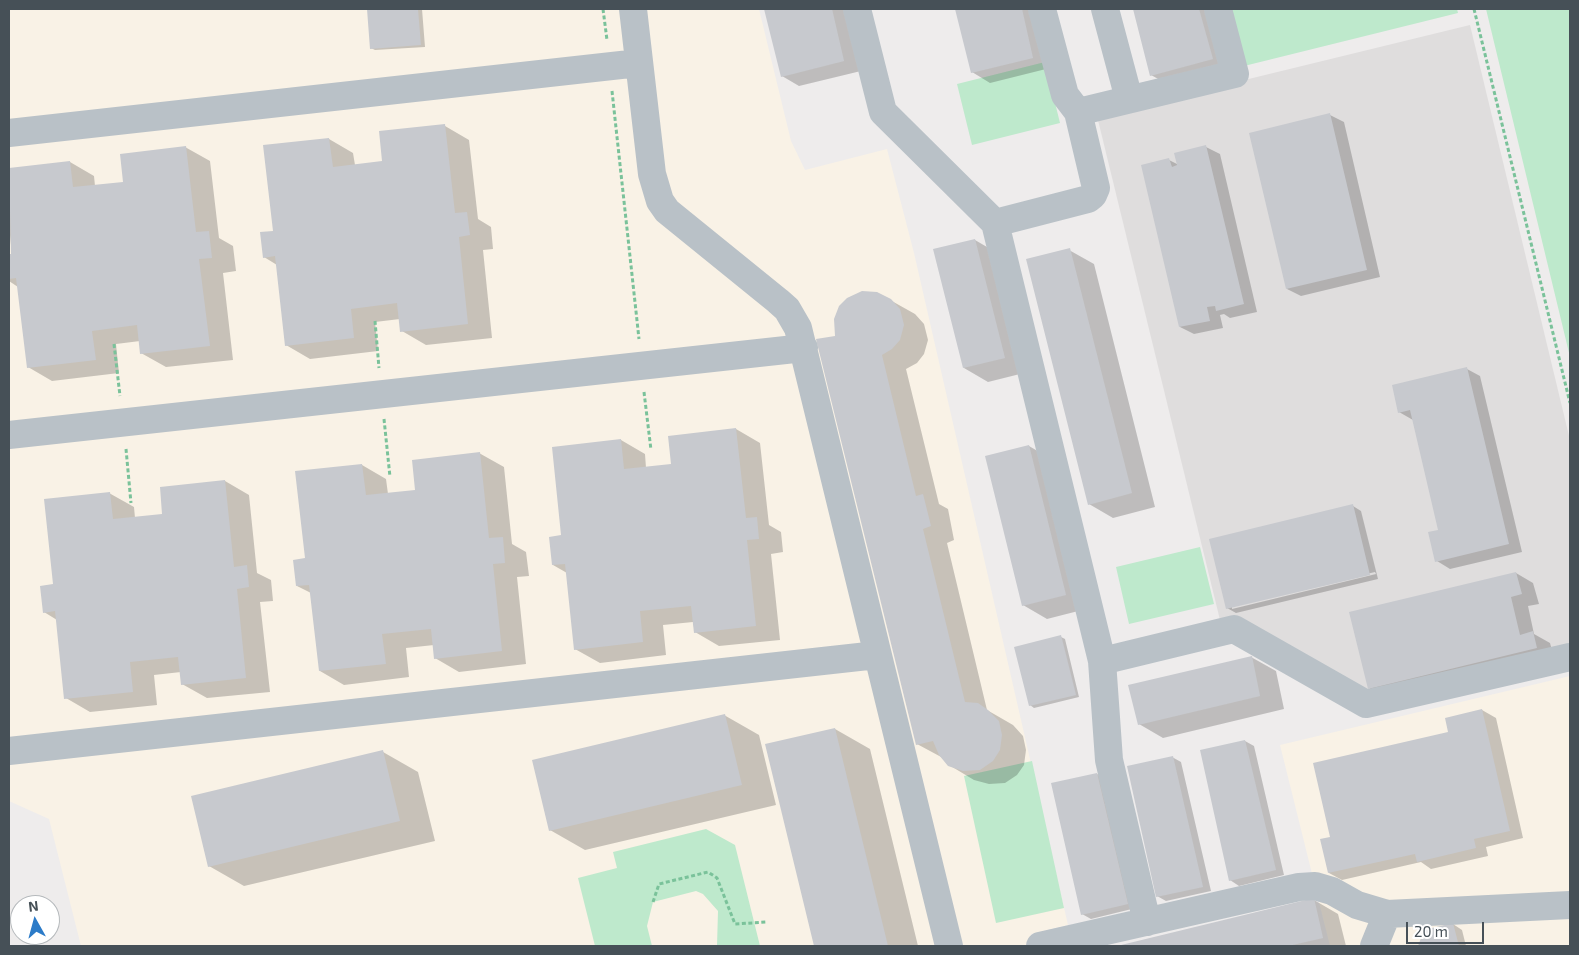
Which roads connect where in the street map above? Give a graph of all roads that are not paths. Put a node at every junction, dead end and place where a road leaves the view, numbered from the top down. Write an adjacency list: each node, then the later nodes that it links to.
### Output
1 (633, 9): 6 (street)
2 (857, 9): 10 (street)
3 (1042, 9): 8 (street)
4 (1105, 9): 7 (street)
5 (1218, 9): 7 (street)
6 (639, 63): 9 (street); 11 (street)
7 (1129, 99): 8 (street)
8 (1078, 112): 10 (street)
9 (9, 133)
10 (995, 223): 15 (street)
11 (804, 348): 12 (street); 13 (street)
12 (9, 435)
13 (877, 655): 16 (street); 20 (street)
14 (1570, 658): 15 (street)
15 (1102, 661): 19 (street)
16 (9, 751)
17 (1570, 905): 18 (street)
18 (1386, 914): 19 (street); 22 (street)
19 (1147, 922): 21 (street)
20 (949, 946)
21 (1040, 946)
22 (1374, 946)

